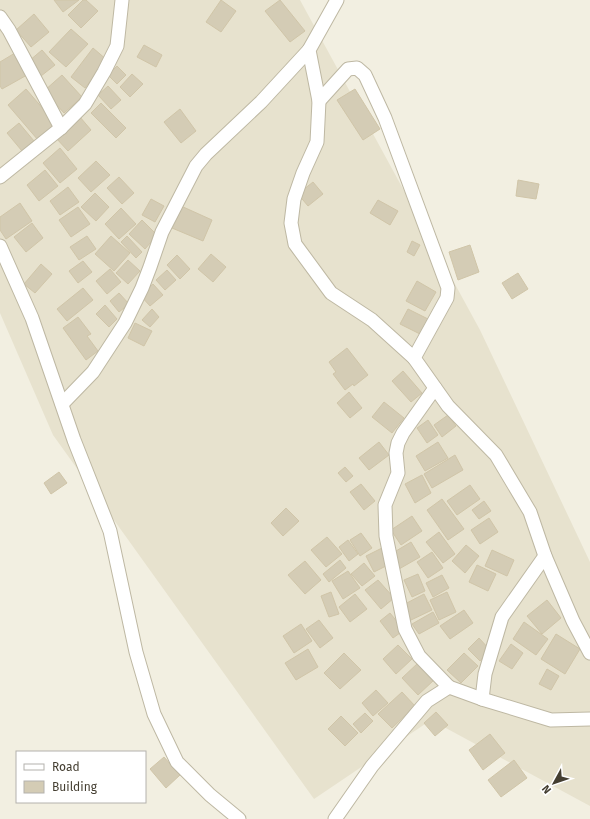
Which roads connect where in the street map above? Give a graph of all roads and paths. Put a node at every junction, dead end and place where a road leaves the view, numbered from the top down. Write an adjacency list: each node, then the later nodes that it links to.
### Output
1 (122, 0): 6 (street)
2 (337, 0): 4 (street)
3 (0, 17): 6 (street)
4 (309, 50): 5 (street); 11 (street)
5 (319, 101): 9 (street); 9 (street)
6 (61, 128): 7 (street)
7 (0, 177)
8 (0, 246): 11 (street)
9 (414, 358): 10 (street)
10 (435, 388): 12 (street); 14 (street)
11 (62, 404): 17 (street)
12 (545, 556): 13 (street); 15 (street)
13 (590, 653)
14 (449, 688): 15 (street); 18 (street)
15 (482, 699): 16 (street)
16 (590, 719)
17 (239, 819)
18 (335, 819)

